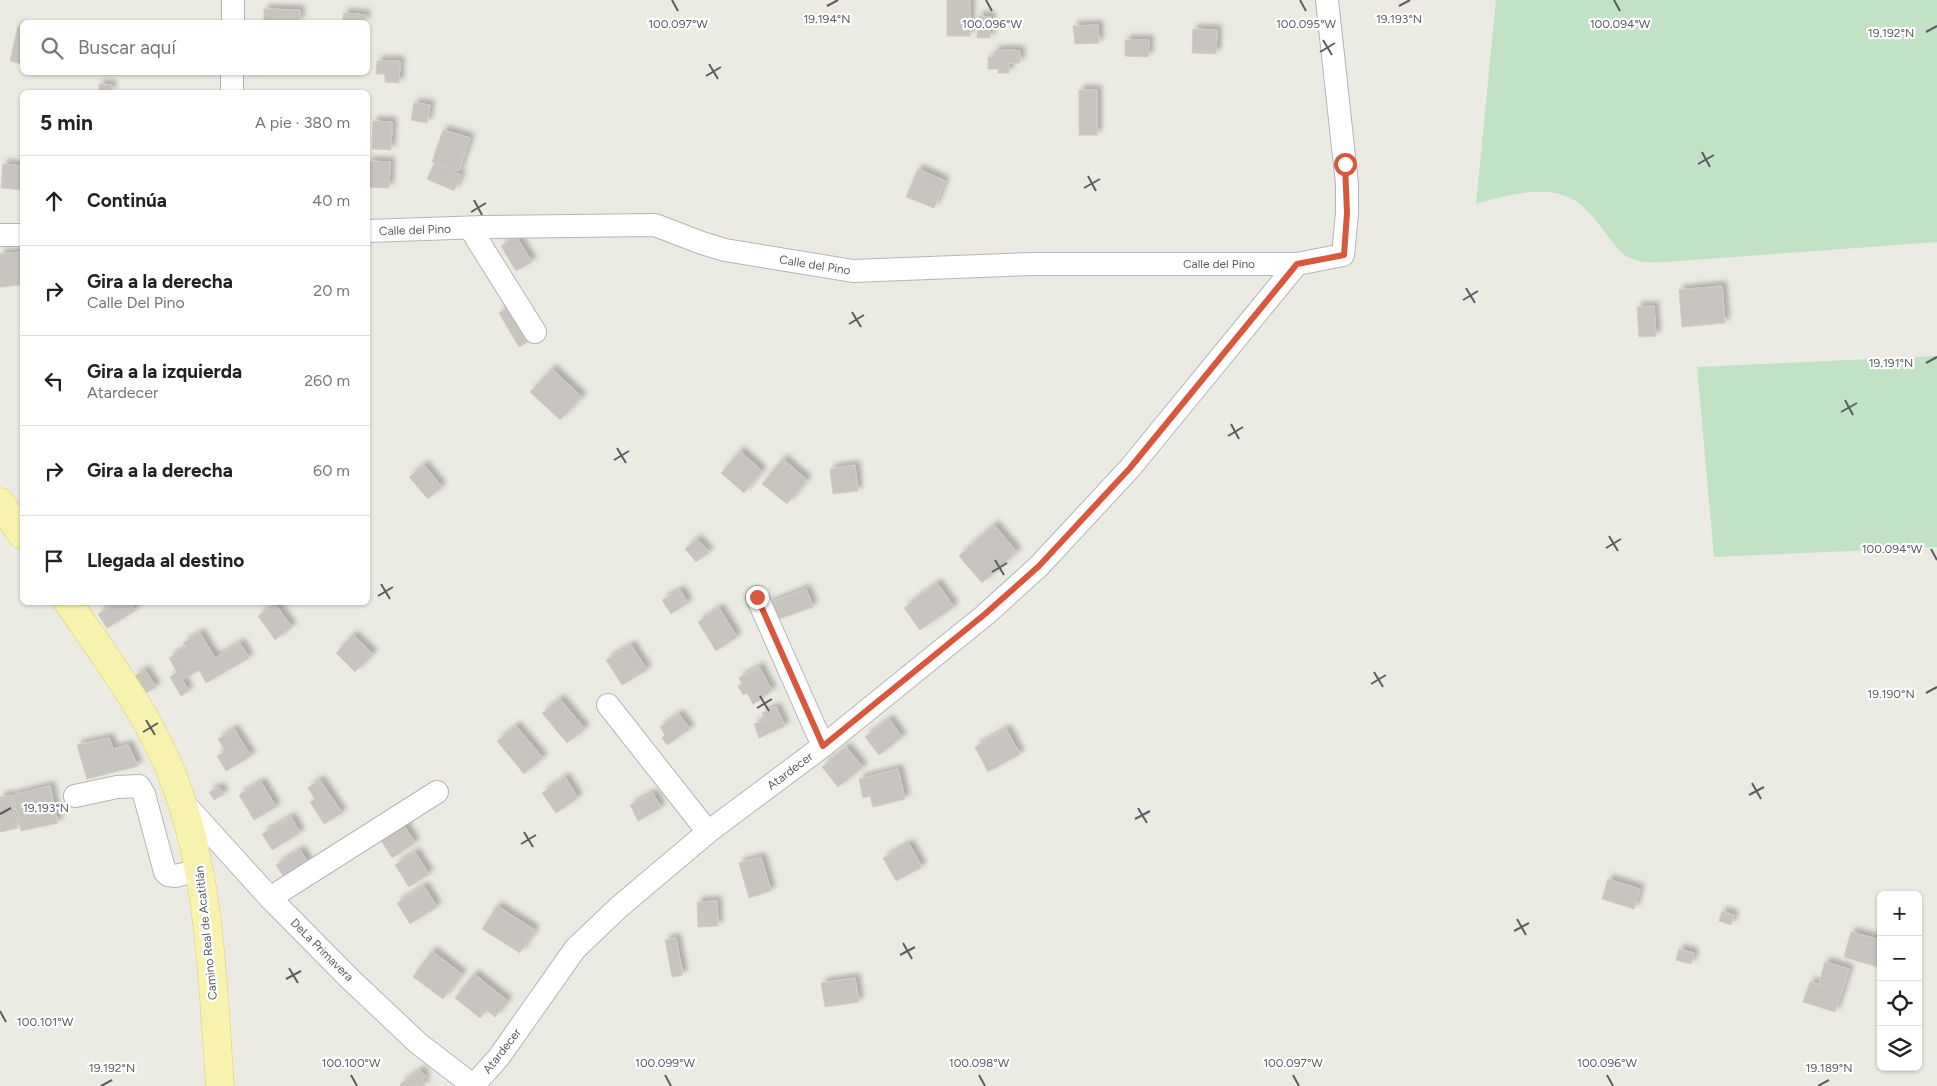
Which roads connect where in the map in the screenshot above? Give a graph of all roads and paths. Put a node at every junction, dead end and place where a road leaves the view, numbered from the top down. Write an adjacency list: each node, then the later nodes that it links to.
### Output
1 (233, 0): 3 (street)
2 (1328, 0): 10 (street)
3 (233, 20)
4 (232, 75): 5 (street)
5 (232, 90)
6 (470, 228): 7 (street, Calle del Pino); 10 (street, Calle del Pino); 11 (street)
7 (370, 231)
8 (0, 236): 9 (street)
9 (20, 236)
10 (1297, 264): 17 (street, Atardecer)
11 (535, 332)
12 (0, 502): 13 (main road)
13 (20, 532)
14 (757, 597): 17 (street)
15 (70, 605): 20 (main road, Camino Real de Acatitlán)
16 (608, 705): 21 (street)
17 (823, 746): 21 (street, Atardecer)
18 (437, 792): 23 (street)
19 (76, 796): 22 (street)
20 (182, 801): 22 (main road, Camino Real de Acatitlán); 23 (street, DeLa Primavera)
21 (708, 832): 25 (street, Atardecer)
22 (200, 869): 24 (main road, Camino Real de Acatitlán)
23 (270, 898): 25 (street, DeLa Primavera)
24 (220, 1086)
25 (474, 1086)

